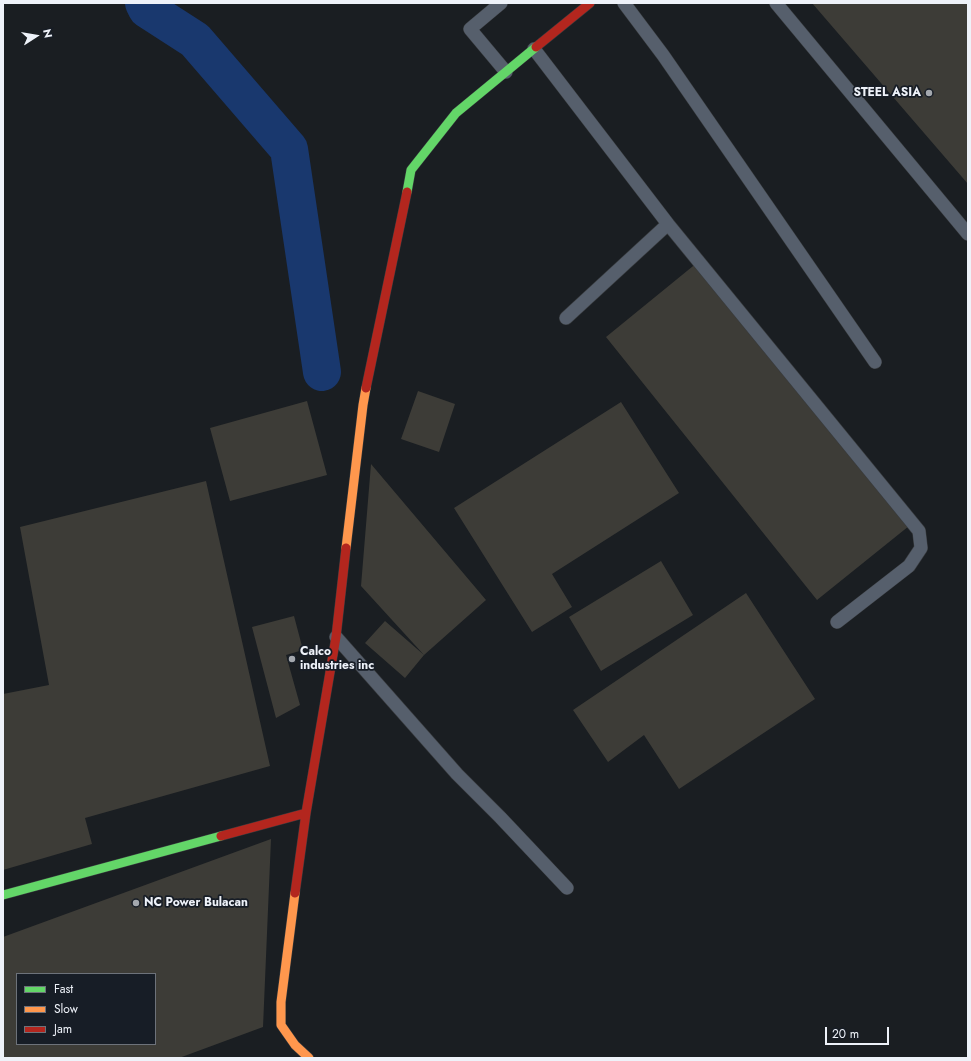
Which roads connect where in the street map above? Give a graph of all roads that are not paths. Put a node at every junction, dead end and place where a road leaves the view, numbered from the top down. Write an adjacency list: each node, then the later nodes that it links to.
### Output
1 (501, 3): 6 (lane)
2 (590, 3): 5 (street)
3 (624, 3): 10 (lane)
4 (776, 3): 8 (lane)
5 (534, 49): 6 (street); 7 (lane)
6 (506, 72): 12 (street)
7 (668, 224): 9 (lane); 11 (lane)
8 (968, 234)
9 (566, 318)
10 (875, 362)
11 (837, 622)
12 (336, 637): 13 (street); 14 (lane)
13 (306, 813): 15 (street); 16 (street)
14 (567, 888)
15 (3, 895)
16 (309, 1058)

